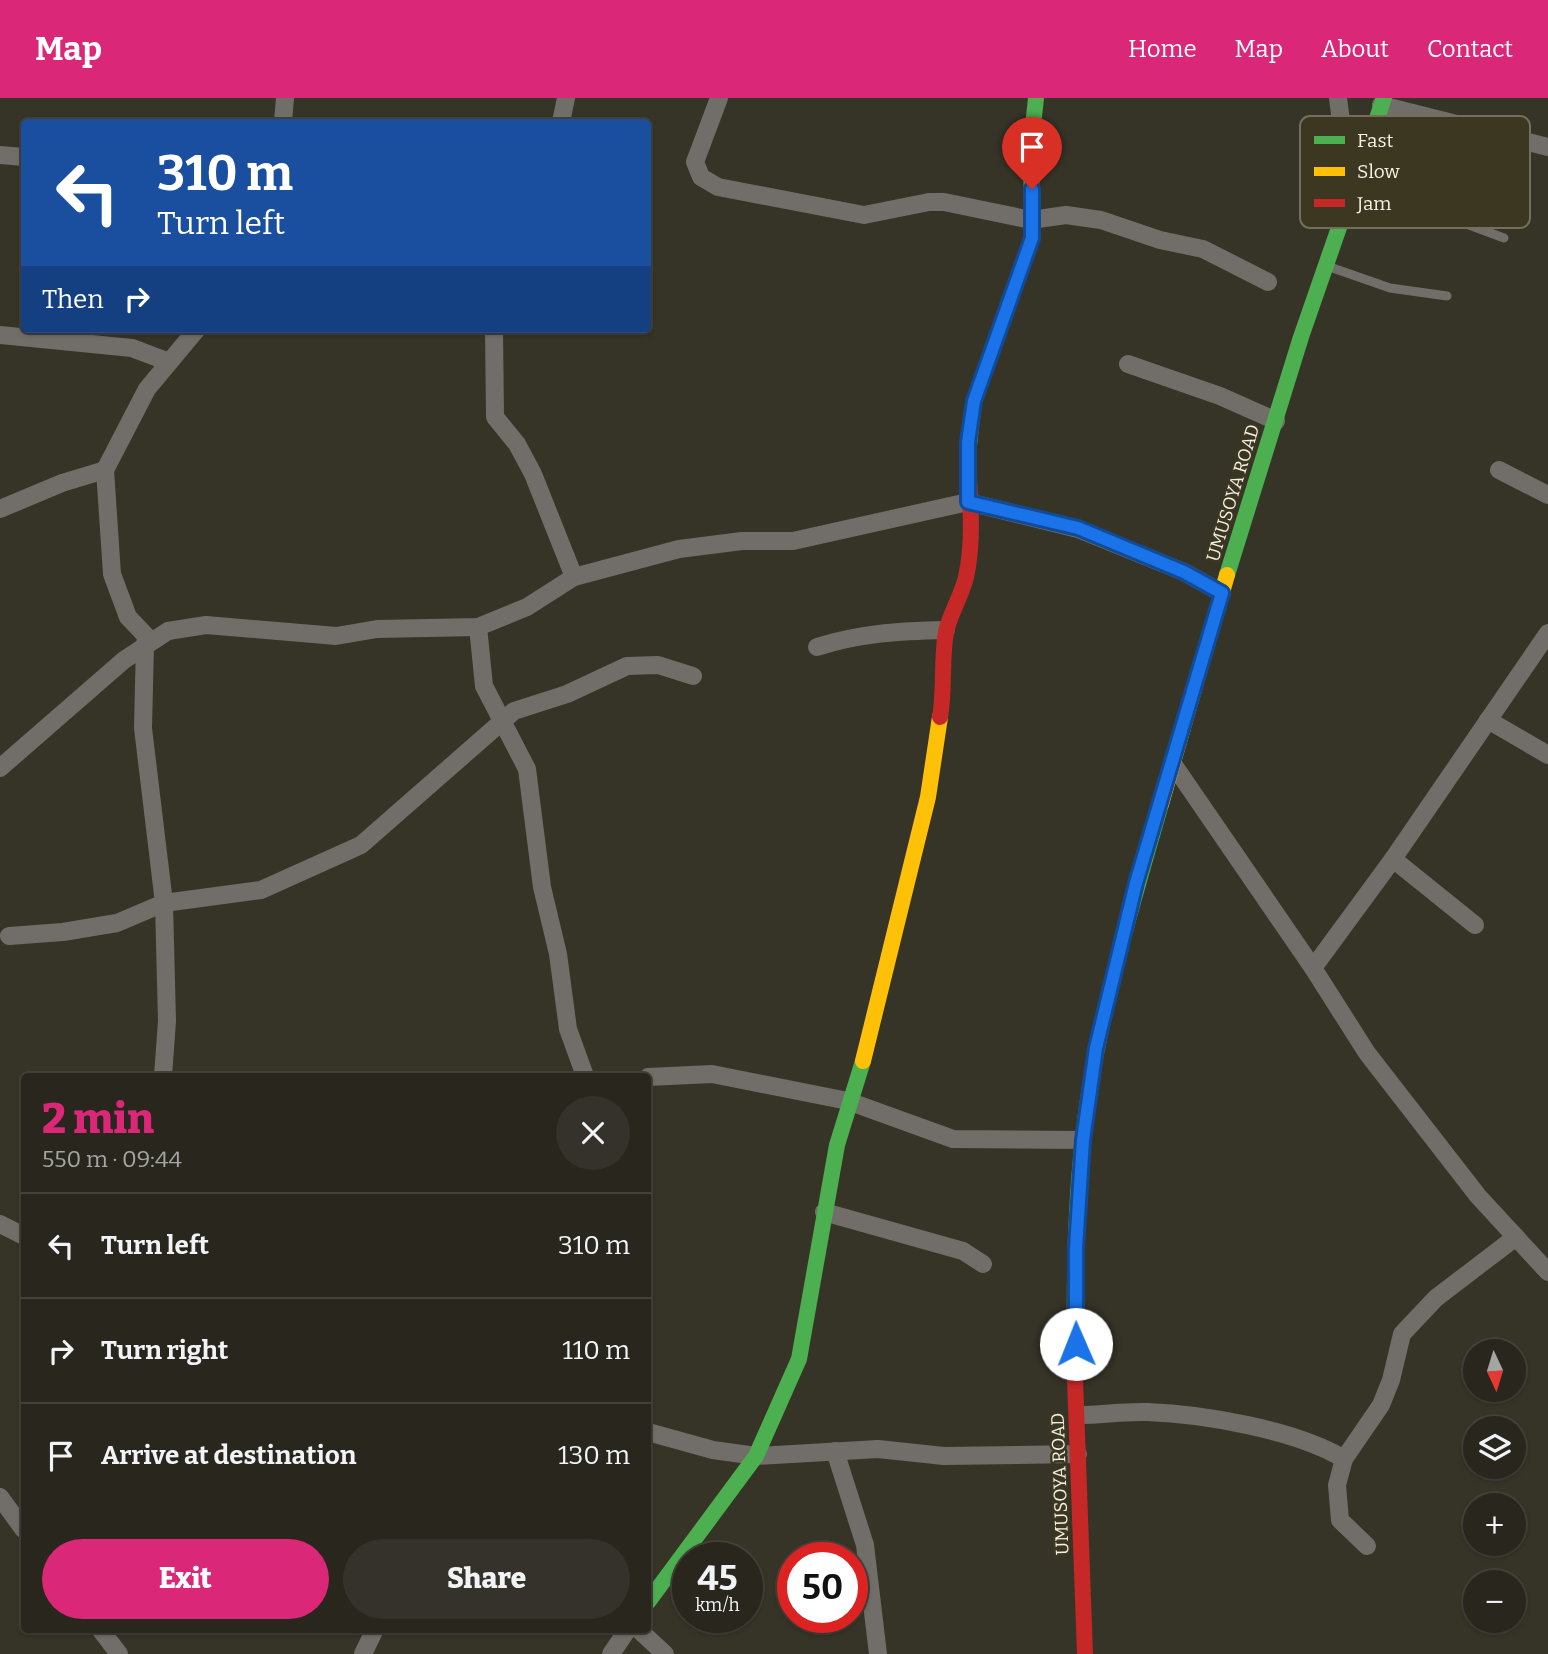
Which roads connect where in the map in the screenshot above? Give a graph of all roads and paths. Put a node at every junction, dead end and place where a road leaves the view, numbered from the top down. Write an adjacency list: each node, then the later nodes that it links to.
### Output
1 (285, 98): 9 (street)
2 (566, 98): 10 (street)
3 (719, 98): 15 (street)
4 (1036, 98): 15 (street)
5 (1338, 98): 7 (street)
6 (1383, 102): 8 (street)
7 (1341, 116)
8 (1434, 116)
9 (283, 119)
10 (562, 119)
11 (1530, 142): 12 (street)
12 (1548, 147)
13 (0, 155): 14 (street)
14 (21, 157)
15 (1031, 220): 20 (street); 31 (street)
16 (1338, 228): 19 (street, UMUSOYA ROAD)
17 (1477, 228): 18 (lane)
18 (1504, 238)
19 (1325, 265): 21 (lane); 27 (street, UMUSOYA ROAD)
20 (1268, 282)
21 (1447, 296)
22 (195, 333): 25 (street)
23 (494, 333): 33 (street)
24 (0, 335): 25 (street)
25 (169, 362): 28 (street)
26 (1128, 364): 27 (street)
27 (1276, 421): 34 (street, UMUSOYA ROAD)
28 (105, 470): 32 (street); 38 (street)
29 (1499, 470): 30 (street)
30 (1548, 495)
31 (968, 502): 33 (street); 34 (street); 36 (street)
32 (0, 509)
33 (574, 578): 35 (street)
34 (1222, 593): 44 (street, UMUSOYA ROAD)
35 (478, 627): 38 (street); 41 (street)
36 (946, 630): 39 (street); 54 (street)
37 (1548, 633): 42 (street)
38 (147, 641): 45 (street); 47 (street)
39 (817, 647)
40 (693, 676): 41 (street)
41 (503, 719): 47 (street); 52 (street)
42 (1488, 720): 43 (street); 46 (street)
43 (1548, 755)
44 (1173, 764): 50 (street); 55 (street, UMUSOYA ROAD)
45 (0, 768)
46 (1393, 859): 48 (street); 50 (street)
47 (164, 903): 49 (street); 51 (street)
48 (1475, 925)
49 (9, 936)
50 (1313, 968): 59 (street)
51 (163, 1073)
52 (584, 1073)
53 (651, 1077): 54 (street)
54 (848, 1101): 55 (street); 56 (street)
55 (1083, 1140): 62 (street, UMUSOYA ROAD)
56 (824, 1212): 60 (street); 66 (street)
57 (0, 1224): 58 (street)
58 (21, 1234)
59 (1516, 1237): 61 (street); 67 (street)
60 (983, 1264)
61 (1548, 1272)
62 (1078, 1415): 65 (street, UMUSOYA ROAD); 67 (street)
63 (651, 1433): 66 (street)
64 (835, 1451): 65 (street); 66 (street); 80 (street)
65 (1078, 1454): 81 (street, UMUSOYA ROAD)
66 (756, 1456): 71 (street)
67 (1344, 1459): 70 (street)
68 (0, 1497): 69 (street)
69 (21, 1526)
70 (1367, 1546)
71 (651, 1598)
72 (103, 1633): 76 (street)
73 (373, 1633): 77 (street)
74 (625, 1633): 78 (street)
75 (642, 1633): 79 (street)
76 (119, 1654)
77 (363, 1654)
78 (611, 1654)
79 (665, 1654)
80 (878, 1654)
81 (1085, 1654)

